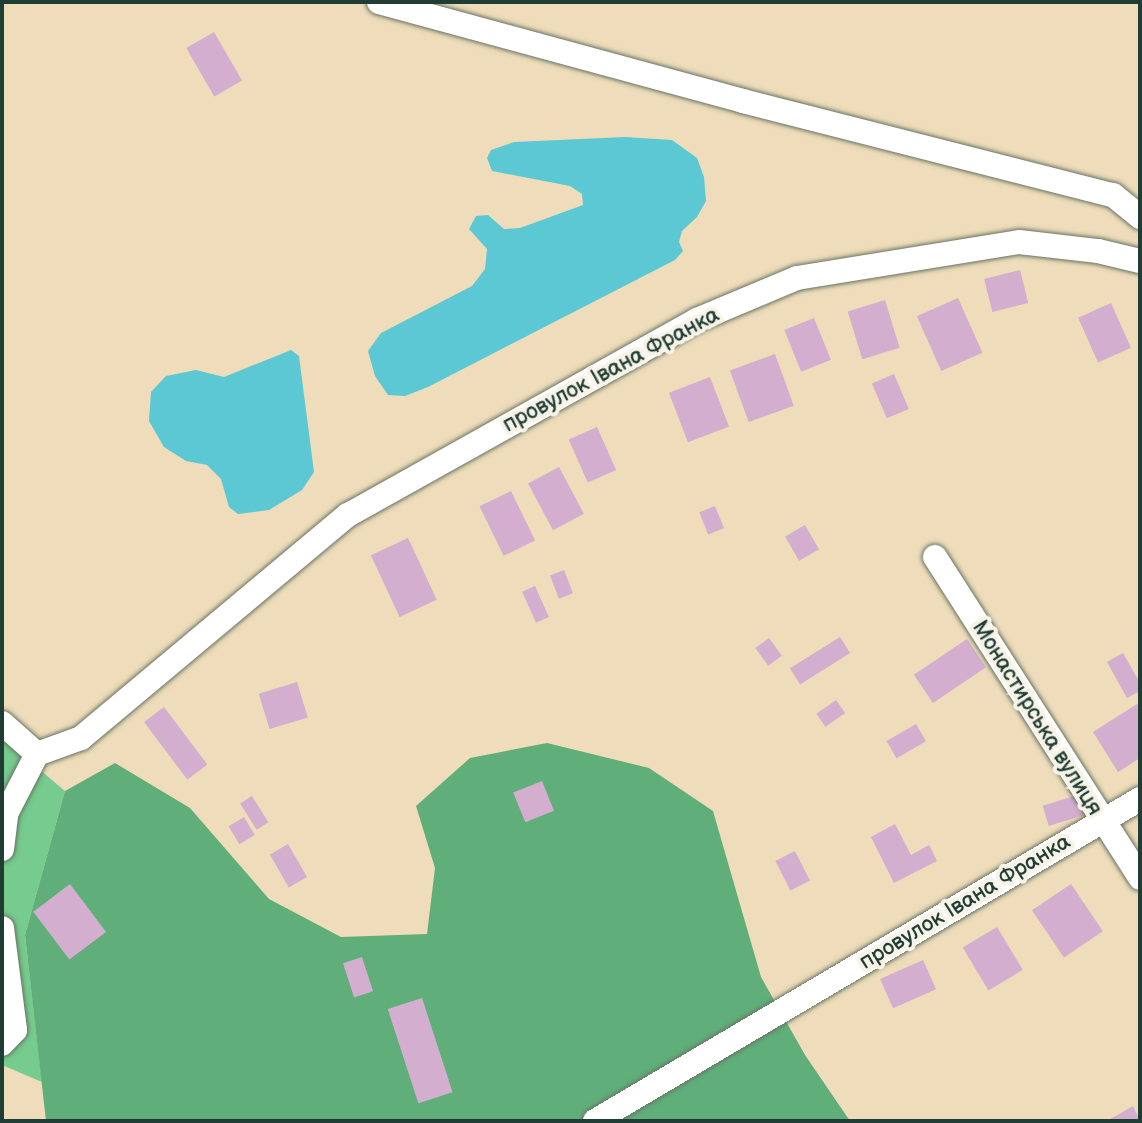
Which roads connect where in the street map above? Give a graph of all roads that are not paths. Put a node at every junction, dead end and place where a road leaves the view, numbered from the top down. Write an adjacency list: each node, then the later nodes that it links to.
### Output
1 (379, 2): 2 (street)
2 (1140, 217)
3 (1140, 261): 6 (street, провулок Івана Франка)
4 (935, 557): 8 (street, Монастирська вулиця)
5 (2, 723): 6 (street)
6 (37, 754): 9 (street)
7 (1140, 799): 8 (street, провулок Івана Франка)
8 (1102, 821): 10 (street, Монастирська вулиця); 13 (street, провулок Івана Франка)
9 (2, 849)
10 (1140, 878)
11 (2, 928): 12 (street)
12 (2, 1044)
13 (595, 1121)

